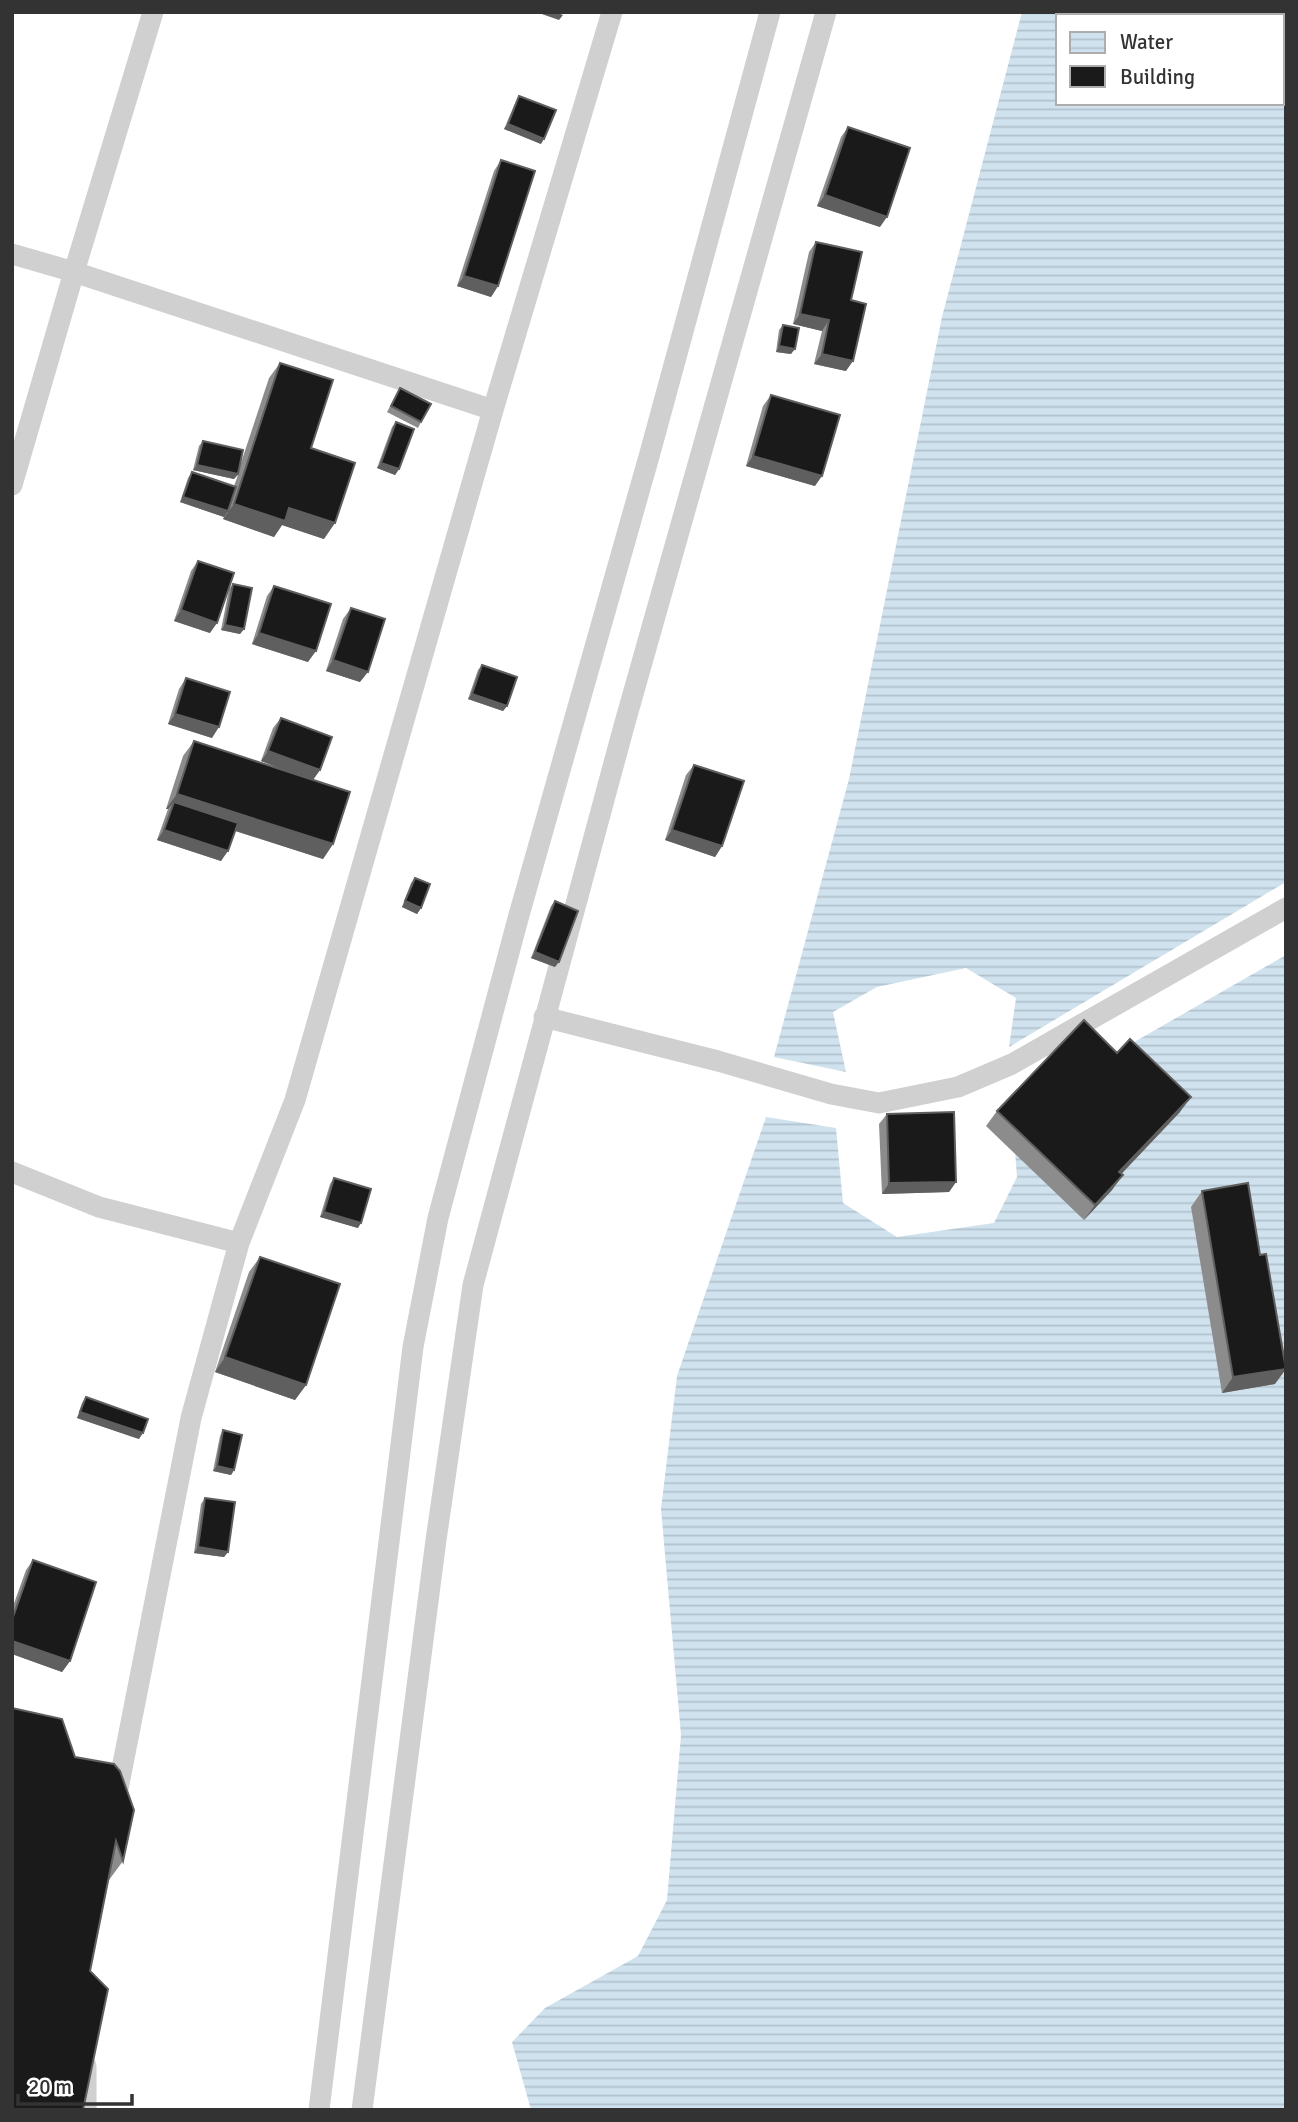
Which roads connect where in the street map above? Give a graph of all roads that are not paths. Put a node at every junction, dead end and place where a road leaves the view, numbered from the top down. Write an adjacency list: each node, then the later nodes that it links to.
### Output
1 (153, 12): 6 (lane)
2 (612, 12): 7 (lane)
3 (770, 12): 16 (lane)
4 (826, 12): 10 (lane)
5 (12, 254): 6 (lane)
6 (74, 272): 7 (lane); 8 (lane)
7 (493, 410): 12 (lane)
8 (12, 485)
9 (1286, 908): 10 (lane)
10 (544, 1017): 17 (lane)
11 (12, 1172): 12 (lane)
12 (239, 1244): 13 (lane)
13 (113, 1815)
14 (87, 2043): 15 (lane)
15 (86, 2110)
16 (319, 2110)
17 (362, 2110)

